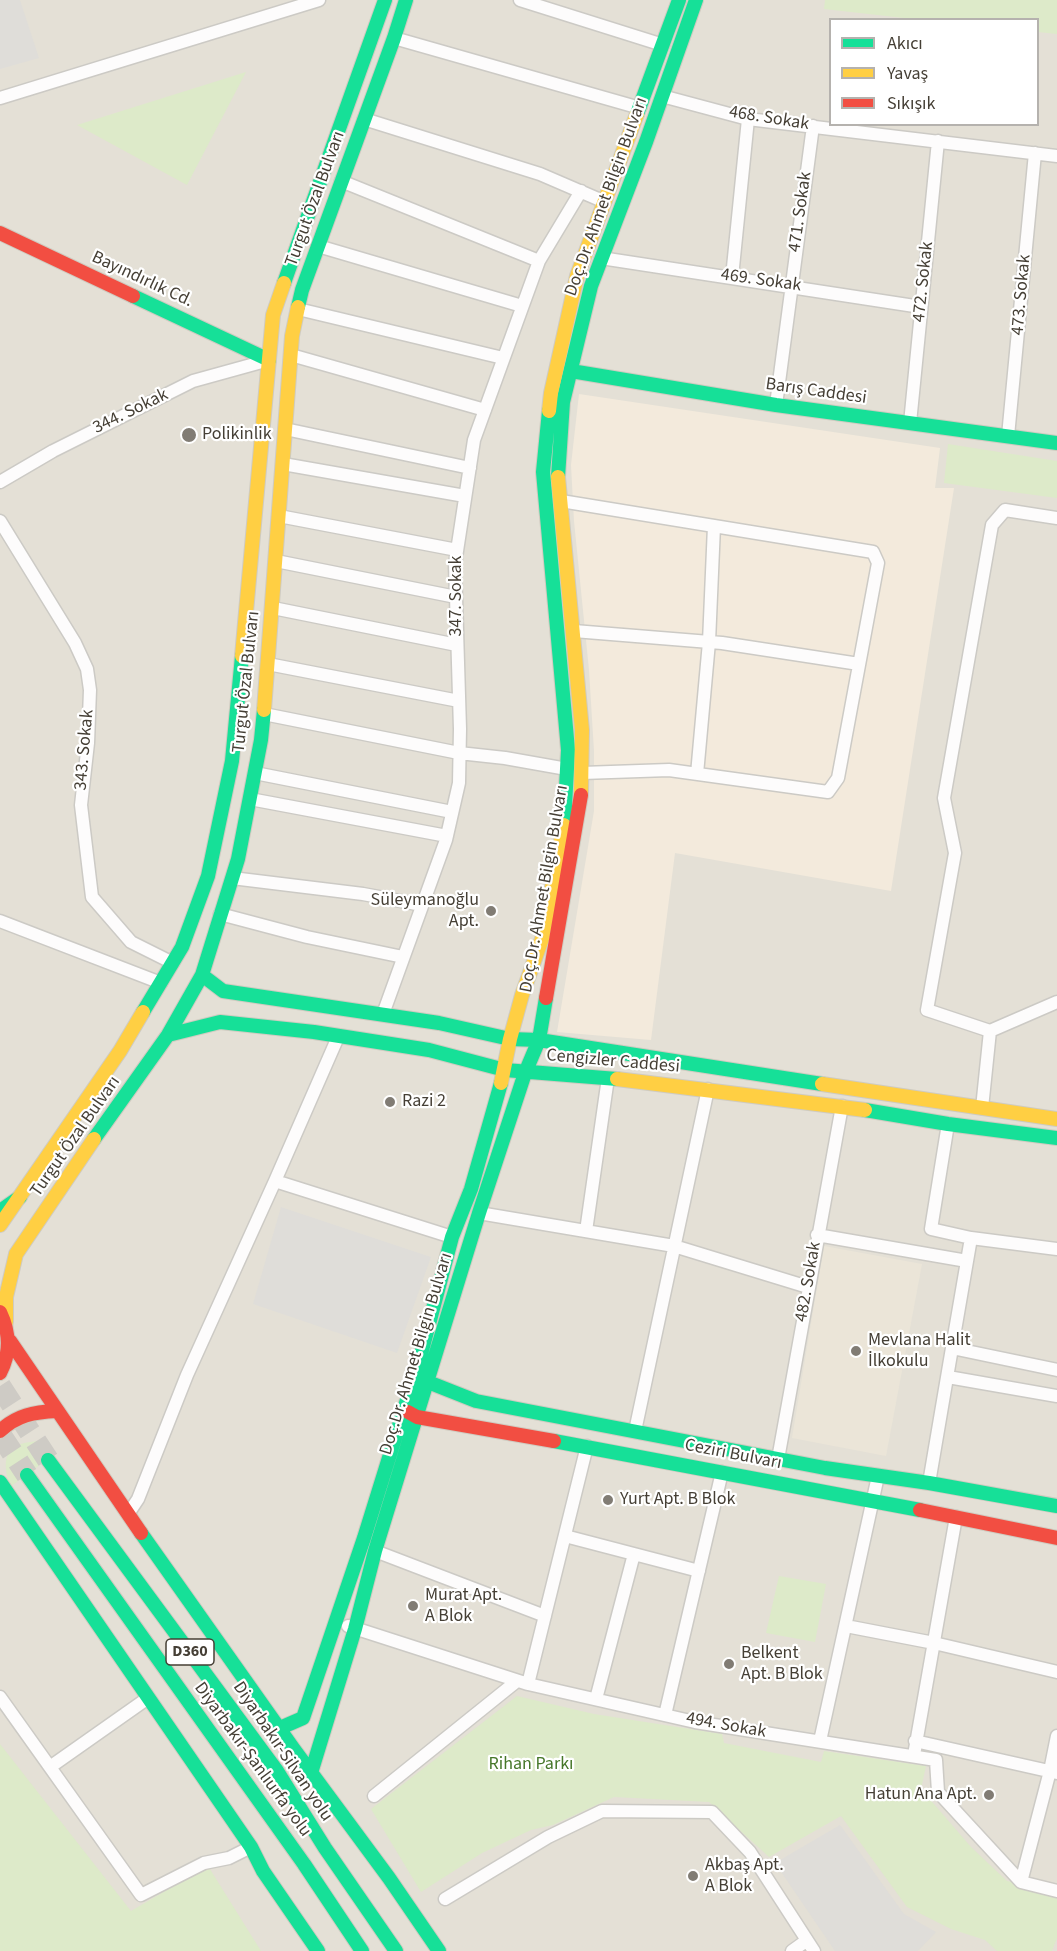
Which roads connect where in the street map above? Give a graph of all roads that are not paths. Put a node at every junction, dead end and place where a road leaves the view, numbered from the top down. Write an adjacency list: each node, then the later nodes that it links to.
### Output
1 (319, 0): 10 (street)
2 (385, 0): 32 (main road, Turgut Özal Bulvarı)
3 (406, 0): 7 (main road, Turgut Özal Bulvarı)
4 (520, 0): 8 (street)
5 (679, 0): 8 (main road, Doç.Dr. Ahmet Bilgin Bulvarı)
6 (696, 0): 9 (main road, Doç.Dr. Ahmet Bilgin Bulvarı)
7 (394, 38): 11 (street); 12 (main road, Turgut Özal Bulvarı)
8 (663, 45): 11 (main road, Doç.Dr. Ahmet Bilgin Bulvarı)
9 (662, 96): 13 (street, 468. Sokak); 23 (main road, Doç.Dr. Ahmet Bilgin Bulvarı)
10 (0, 98)
11 (640, 108): 20 (main road, Doç.Dr. Ahmet Bilgin Bulvarı)
12 (364, 119): 18 (main road, Turgut Özal Bulvarı); 19 (street)
13 (748, 119): 14 (street, 468. Sokak); 25 (street)
14 (813, 126): 15 (street, 468. Sokak); 26 (street, 471. Sokak)
15 (938, 141): 16 (street, 468. Sokak); 28 (street, 472. Sokak)
16 (1035, 153): 17 (street, 468. Sokak); 38 (street, 473. Sokak)
17 (1057, 156)
18 (341, 181): 22 (main road, Turgut Özal Bulvarı); 24 (street)
19 (581, 190): 20 (street); 24 (street, 347. Sokak)
20 (605, 202): 61 (main road, Doç.Dr. Ahmet Bilgin Bulvarı)
21 (0, 233): 32 (main road, Bayındırlık Cd.)
22 (318, 246): 27 (street); 29 (main road, Turgut Özal Bulvarı)
23 (602, 258): 25 (street, 469. Sokak); 33 (main road, Doç.Dr. Ahmet Bilgin Bulvarı)
24 (539, 261): 27 (street, 347. Sokak)
25 (732, 277): 26 (street, 469. Sokak)
26 (790, 286): 28 (street, 469. Sokak); 34 (street, 471. Sokak)
27 (522, 306): 31 (street, 347. Sokak)
28 (921, 307): 36 (street, 472. Sokak)
29 (298, 309): 30 (main road, Turgut Özal Bulvarı); 31 (street)
30 (291, 355): 35 (street); 37 (main road, Turgut Özal Bulvarı)
31 (503, 358): 35 (street, 347. Sokak)
32 (269, 360): 42 (street, 344. Sokak); 73 (main road, Turgut Özal Bulvarı)
33 (571, 371): 34 (main road, Barış Caddesi); 44 (main road, Doç.Dr. Ahmet Bilgin Bulvarı)
34 (776, 405): 36 (main road, Barış Caddesi)
35 (484, 410): 41 (street, 347. Sokak)
36 (910, 423): 38 (main road, Barış Caddesi)
37 (285, 429): 40 (main road, Turgut Özal Bulvarı); 41 (street)
38 (1008, 436): 39 (main road, Barış Caddesi)
39 (1057, 443)
40 (283, 464): 43 (street); 45 (main road, Turgut Özal Bulvarı)
41 (470, 468): 43 (street, 347. Sokak)
42 (0, 482)
43 (465, 496): 49 (street, 347. Sokak)
44 (561, 501): 48 (street); 53 (main road, Doç.Dr. Ahmet Bilgin Bulvarı)
45 (279, 516): 49 (street); 50 (main road, Turgut Özal Bulvarı)
46 (1057, 518): 78 (street)
47 (0, 521): 73 (street, 343. Sokak)
48 (714, 526): 54 (street); 57 (street)
49 (457, 550): 51 (street, 347. Sokak)
50 (276, 561): 51 (street); 52 (main road, Turgut Özal Bulvarı)
51 (456, 597): 55 (street, 347. Sokak)
52 (273, 608): 55 (street); 56 (main road, Turgut Özal Bulvarı)
53 (574, 631): 54 (street); 62 (main road, Doç.Dr. Ahmet Bilgin Bulvarı)
54 (709, 642): 57 (street); 64 (street)
55 (457, 645): 58 (street, 347. Sokak)
56 (268, 664): 58 (street); 59 (main road, Turgut Özal Bulvarı)
57 (859, 664): 64 (street)
58 (459, 701): 60 (street, 347. Sokak)
59 (264, 714): 60 (street); 63 (main road, Turgut Özal Bulvarı)
60 (459, 753): 61 (street); 66 (street, 347. Sokak)
61 (567, 769): 81 (main road, Doç.Dr. Ahmet Bilgin Bulvarı)
62 (582, 772): 64 (street); 82 (main road, Doç.Dr. Ahmet Bilgin Bulvarı)
63 (255, 773): 65 (main road, Turgut Özal Bulvarı); 66 (street)
64 (697, 774)
65 (250, 799): 67 (street); 68 (main road, Turgut Özal Bulvarı)
66 (452, 812): 67 (street, 347. Sokak)
67 (447, 836): 69 (street, 347. Sokak)
68 (232, 878): 69 (street); 70 (main road, Turgut Özal Bulvarı)
69 (422, 905): 72 (street, 347. Sokak)
70 (220, 914): 72 (street); 74 (main road, Turgut Özal Bulvarı)
71 (0, 921): 75 (street)
72 (403, 957): 77 (street, 347. Sokak)
73 (173, 963): 75 (main road, Turgut Özal Bulvarı)
74 (202, 975): 77 (main road, Cengizler Caddesi); 79 (main road, Turgut Özal Bulvarı)
75 (161, 982): 93 (main road, Turgut Özal Bulvarı)
76 (1057, 1002): 78 (street)
77 (383, 1014): 81 (main road, Cengizler Caddesi)
78 (990, 1031): 88 (street)
79 (168, 1035): 80 (main road, Cengizler Caddesi); 105 (main road, Turgut Özal Bulvarı)
80 (338, 1037): 83 (main road, Cengizler Caddesi); 92 (street)
81 (510, 1039): 82 (main road, Cengizler Caddesi); 83 (main road, Doç.Dr. Ahmet Bilgin Bulvarı)
82 (539, 1040): 84 (main road, Doç.Dr. Ahmet Bilgin Bulvarı); 88 (main road, Cengizler Caddesi)
83 (505, 1070): 84 (main road, Cengizler Caddesi); 99 (main road, Doç.Dr. Ahmet Bilgin Bulvarı)
84 (525, 1073): 85 (main road, Cengizler Caddesi); 95 (main road, Doç.Dr. Ahmet Bilgin Bulvarı)
85 (608, 1078): 86 (main road, Cengizler Caddesi); 97 (street)
86 (708, 1089): 87 (main road, Cengizler Caddesi); 101 (street)
87 (842, 1106): 90 (main road, Cengizler Caddesi); 98 (street, 482. Sokak)
88 (982, 1108): 89 (main road, Cengizler Caddesi)
89 (1057, 1119)
90 (948, 1124): 91 (main road, Cengizler Caddesi); 100 (street)
91 (1057, 1138)
92 (275, 1181): 99 (street); 129 (street)
93 (20, 1197): 94 (main road); 96 (main road, Turgut Özal Bulvarı)
94 (0, 1211)
95 (479, 1213): 97 (street); 112 (main road, Doç.Dr. Ahmet Bilgin Bulvarı)
96 (0, 1225)
97 (586, 1231): 101 (street)
98 (818, 1235): 103 (street); 104 (street, 482. Sokak)
99 (452, 1237): 110 (main road, Doç.Dr. Ahmet Bilgin Bulvarı)
100 (971, 1238): 102 (street); 103 (street)
101 (674, 1246): 104 (street); 118 (street)
102 (1057, 1249)
103 (967, 1261): 107 (street)
104 (808, 1287): 120 (street, 482. Sokak)
105 (3, 1317): 106 (main road, Turgut Özal Bulvarı)
106 (10, 1341): 109 (main road); 115 (main road)
107 (952, 1348): 108 (street); 111 (street)
108 (1057, 1370)
109 (0, 1373)
110 (415, 1373): 112 (main road, Ceziri Bulvarı); 114 (main road, Doç.Dr. Ahmet Bilgin Bulvarı)
111 (948, 1377): 113 (street); 126 (street)
112 (428, 1382): 116 (main road, Doç.Dr. Ahmet Bilgin Bulvarı); 118 (main road, Ceziri Bulvarı)
113 (1057, 1396)
114 (404, 1410): 116 (main road, Ceziri Bulvarı); 137 (main road, Doç.Dr. Ahmet Bilgin Bulvarı)
115 (57, 1411): 117 (main road); 129 (main road)
116 (417, 1417): 119 (main road, Ceziri Bulvarı); 133 (main road, Doç.Dr. Ahmet Bilgin Bulvarı)
117 (0, 1431)
118 (635, 1431): 120 (main road, Ceziri Bulvarı)
119 (587, 1446): 122 (main road, Ceziri Bulvarı); 131 (street)
120 (778, 1459): 124 (main road, Ceziri Bulvarı)
121 (48, 1461): 163 (main road, Diyarbakır-Silvan yolu / D360)
122 (722, 1472): 127 (main road, Ceziri Bulvarı); 135 (street)
123 (27, 1475): 156 (main road, Diyarbakır-Şanlıurfa yolu / D360)
124 (878, 1476): 126 (main road, Ceziri Bulvarı); 127 (street)
125 (0, 1482): 144 (main road)
126 (929, 1483): 128 (main road, Ceziri Bulvarı)
127 (872, 1500): 130 (main road, Ceziri Bulvarı); 138 (street)
128 (1057, 1506)
129 (128, 1514): 147 (main road)
130 (956, 1517): 132 (main road, Ceziri Bulvarı); 140 (street)
131 (565, 1536): 134 (street); 136 (street)
132 (1057, 1538)
133 (375, 1551): 136 (street); 139 (main road, Doç.Dr. Ahmet Bilgin Bulvarı)
134 (634, 1554): 135 (street); 145 (street)
135 (699, 1571): 146 (street)
136 (545, 1616): 142 (street)
137 (336, 1621): 139 (street, 494. Sokak); 147 (main road, Doç.Dr. Ahmet Bilgin Bulvarı)
138 (846, 1626): 140 (street); 150 (street)
139 (355, 1629): 142 (street, 494. Sokak); 154 (main road, Doç.Dr. Ahmet Bilgin Bulvarı)
140 (934, 1643): 141 (street); 149 (street)
141 (1057, 1672)
142 (522, 1682): 145 (street, 494. Sokak); 155 (street)
143 (0, 1697): 152 (street)
144 (148, 1698): 152 (street); 157 (main road)
145 (596, 1700): 146 (street, 494. Sokak)
146 (665, 1715): 150 (street, 494. Sokak)
147 (280, 1728): 154 (main road)
148 (1057, 1736): 153 (street)
149 (915, 1741): 151 (street); 153 (street)
150 (819, 1742): 151 (street, 494. Sokak)
151 (914, 1755): 158 (street, 494. Sokak)
152 (50, 1767): 157 (street)
153 (1054, 1772): 158 (street)
154 (311, 1773): 166 (main road)
155 (374, 1796)
156 (261, 1803): 161 (main road); 165 (main road, Diyarbakır-Şanlıurfa yolu / D360)
157 (251, 1847): 164 (main road)
158 (1021, 1882): 159 (street)
159 (1057, 1891)
160 (445, 1899): 162 (street)
161 (338, 1941)
162 (806, 1941): 167 (street); 168 (street)
163 (402, 1947)
164 (318, 1951)
165 (362, 1951)
166 (439, 1951)
167 (792, 1951)
168 (814, 1951)

